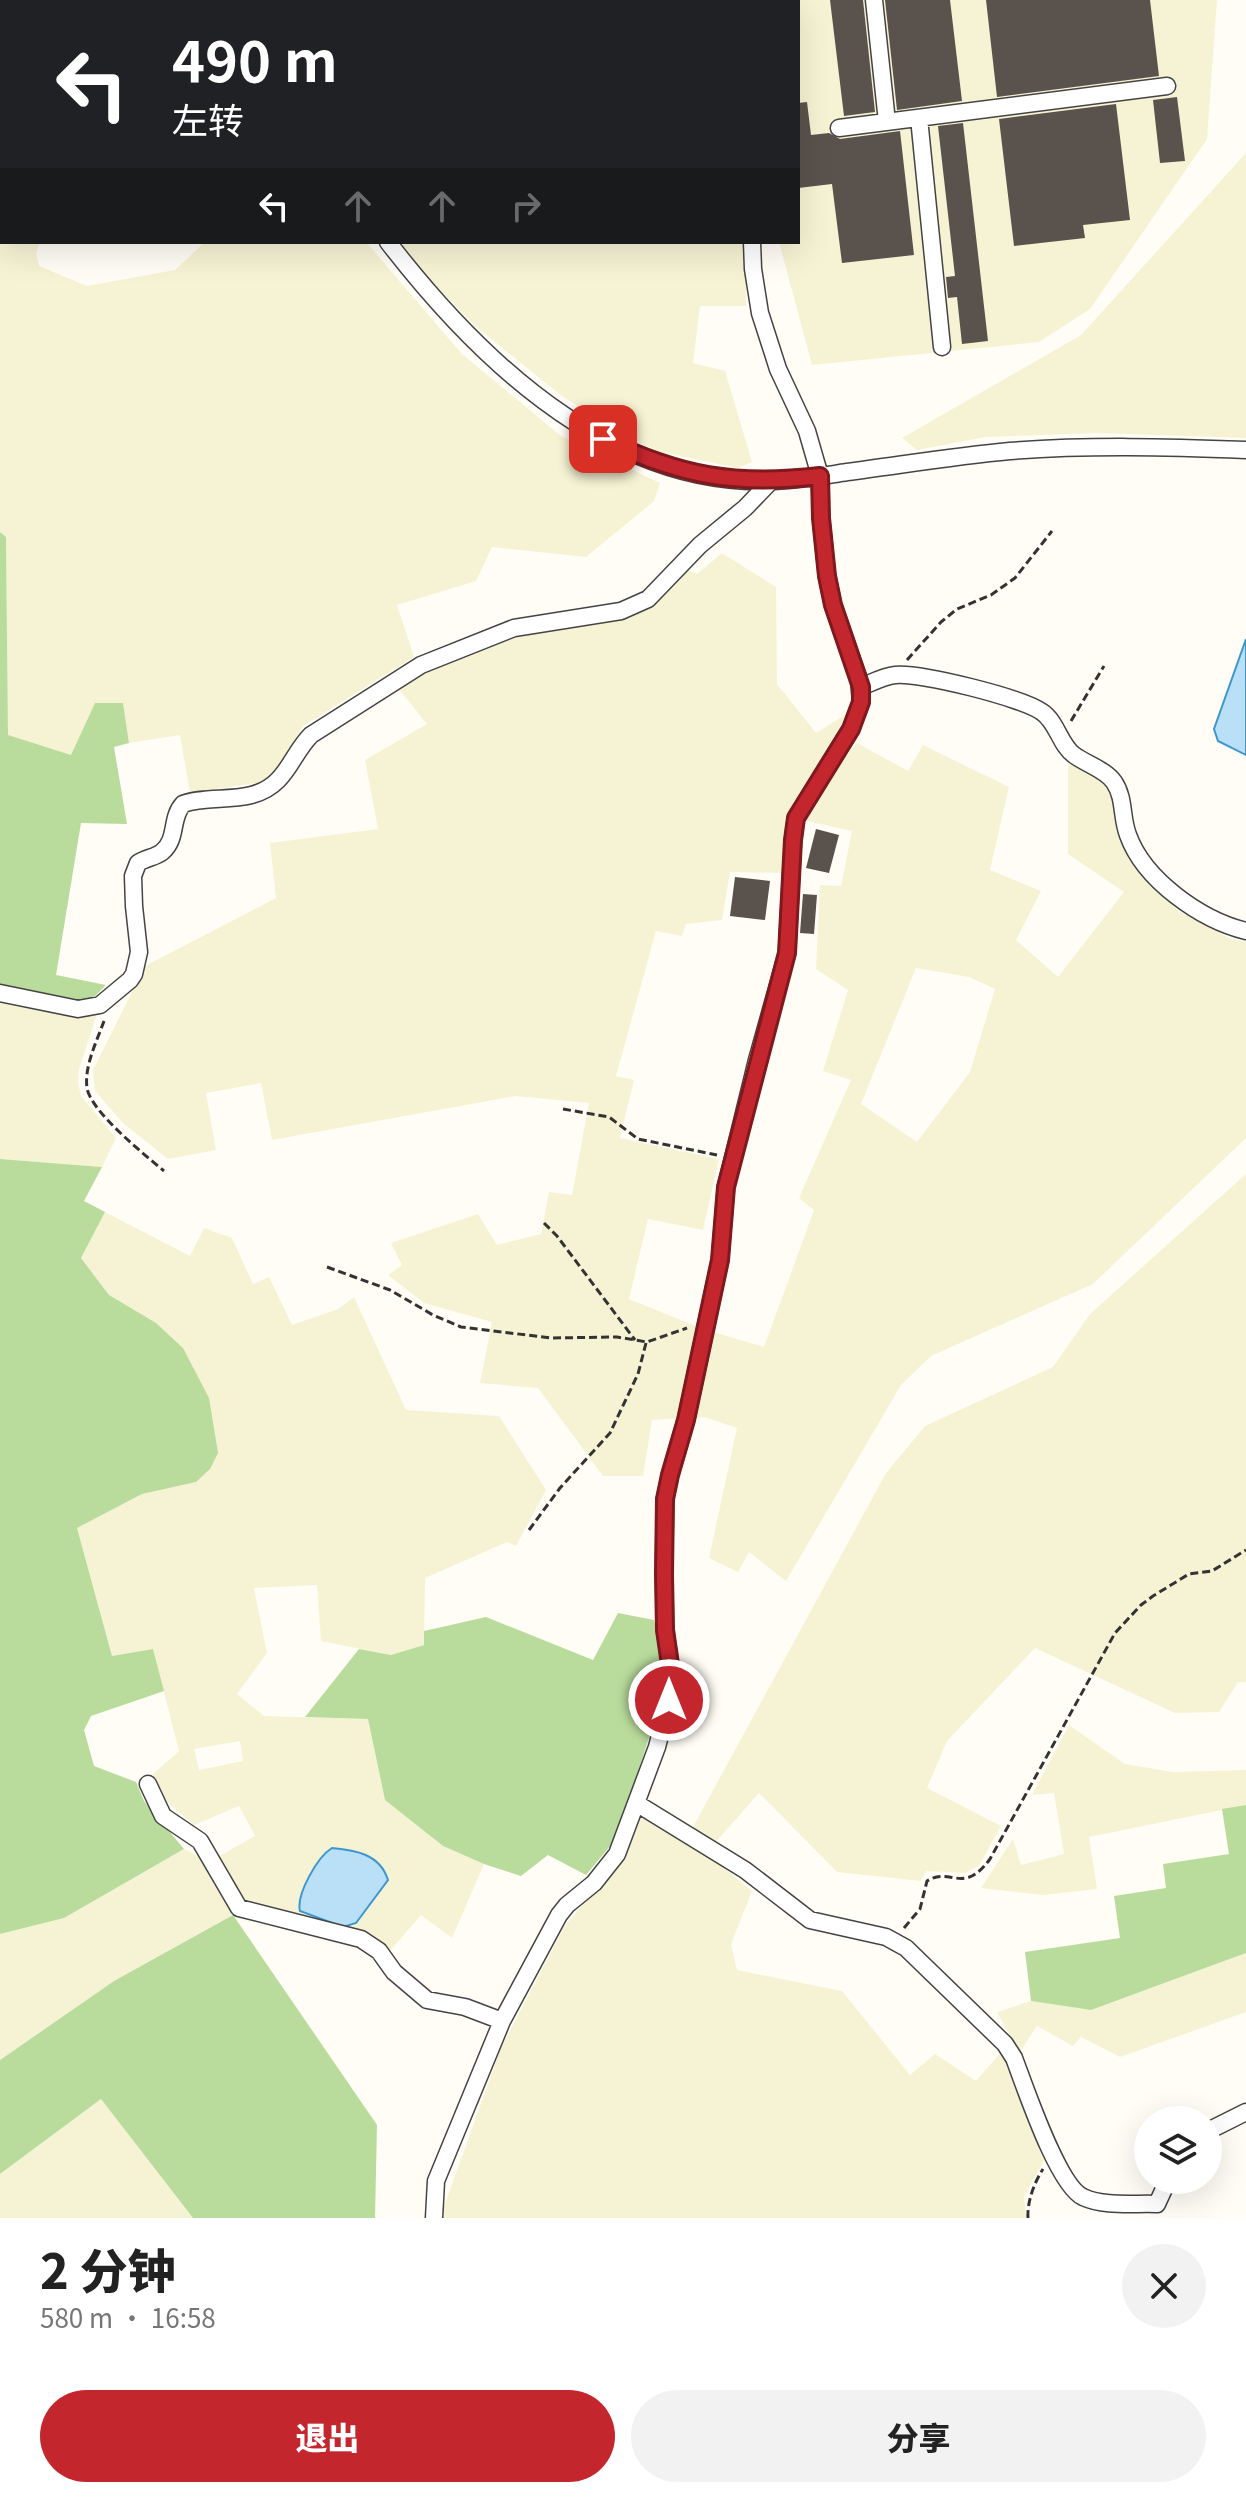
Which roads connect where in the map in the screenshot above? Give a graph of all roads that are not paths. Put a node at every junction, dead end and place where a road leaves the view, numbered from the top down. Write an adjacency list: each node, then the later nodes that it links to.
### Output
1 (874, 0): 4 (street)
2 (1167, 86): 3 (street)
3 (919, 118): 4 (street); 8 (street)
4 (887, 122): 5 (street)
5 (839, 128)
6 (390, 244): 11 (street)
7 (752, 244): 10 (street)
8 (942, 347)
9 (1246, 450): 10 (street)
10 (820, 476): 11 (street); 12 (street)
11 (771, 481): 14 (street)
12 (861, 687): 13 (street); 16 (street)
13 (1246, 931)
14 (0, 993)
15 (148, 1784): 17 (street)
16 (636, 1803): 17 (street); 20 (street)
17 (502, 2021): 21 (street)
18 (1246, 2112): 19 (street)
19 (1222, 2124)
20 (1162, 2194)
21 (434, 2218)

